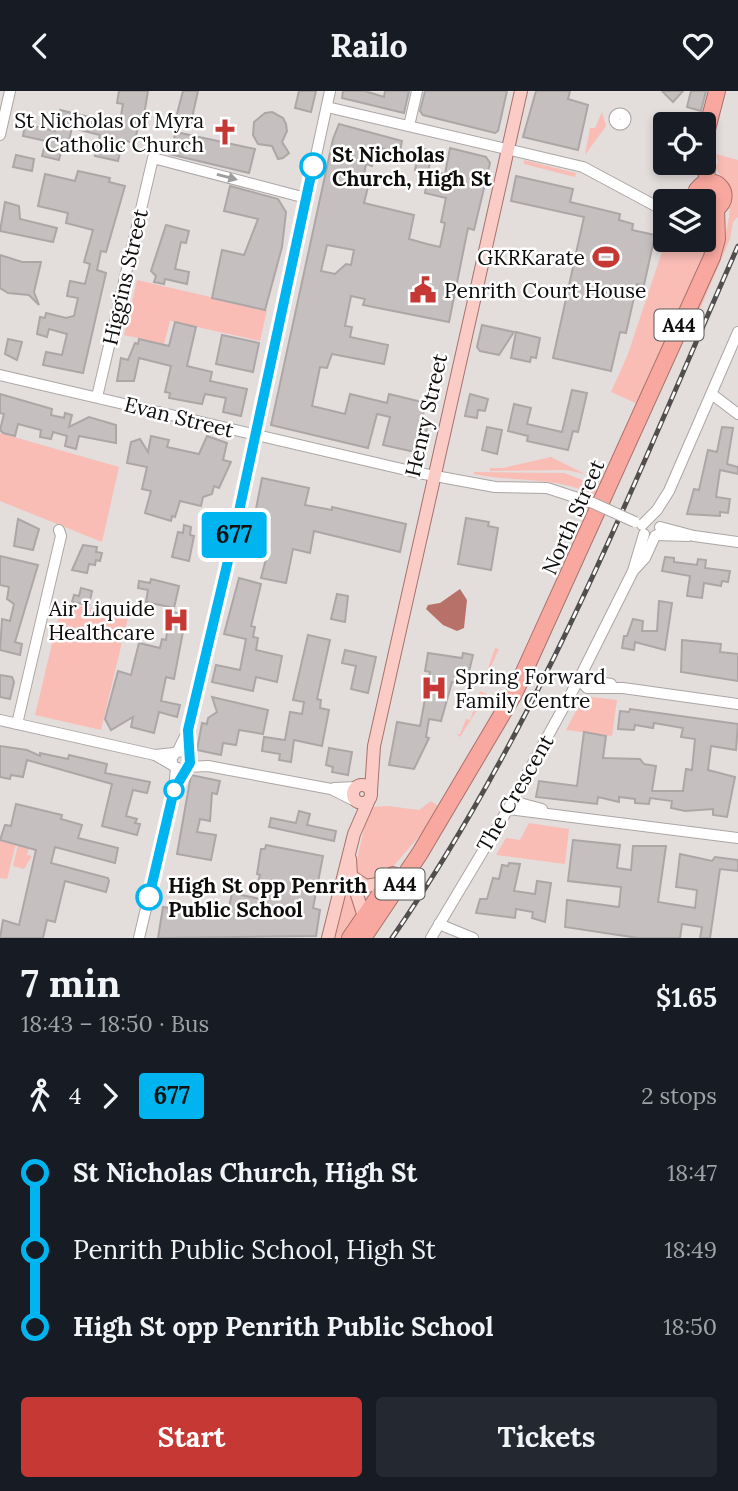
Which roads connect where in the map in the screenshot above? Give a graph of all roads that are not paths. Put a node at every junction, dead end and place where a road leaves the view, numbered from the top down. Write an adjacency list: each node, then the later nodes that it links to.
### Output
1 (10, 91): 8 (street)
2 (330, 91): 6 (street)
3 (417, 91): 7 (street)
4 (521, 91): 9 (main road, Henry Street)
5 (717, 91): 10 (highway, A44)
6 (327, 107): 7 (street); 12 (street)
7 (409, 126): 9 (street)
8 (0, 135)
9 (508, 148): 13 (street); 22 (main road, Henry Street)
10 (707, 181): 11 (highway, A44); 14 (highway, A44)
11 (698, 189)
12 (306, 198): 19 (street, Higgins Street, one-way to 12); 21 (street)
13 (653, 204)
14 (716, 204)
15 (714, 252): 36 (highway, North Street / A44)
16 (738, 332): 18 (street, The Crescent)
17 (0, 375): 19 (street, Evan Street)
18 (713, 395): 20 (street); 23 (street, The Crescent)
19 (97, 397): 21 (street, Evan Street)
20 (738, 415)
21 (255, 435): 22 (street, Evan Street); 31 (street)
22 (434, 475): 23 (street, Evan Street, bridge); 30 (main road, Henry Street)
23 (649, 528): 25 (street, Evan Street); 26 (street, The Crescent)
24 (59, 530): 29 (street)
25 (738, 541)
26 (579, 679): 27 (street); 35 (street, The Crescent)
27 (738, 703)
28 (0, 720): 29 (street)
29 (17, 724): 31 (street)
30 (373, 748): 32 (main road, Henry Street); 34 (main road, Henry Street)
31 (181, 761): 33 (street); 43 (street)
32 (357, 787): 33 (street); 34 (main road, Henry Street)
33 (331, 789): 34 (street)
34 (362, 799): 38 (main road, Henry Street)
35 (510, 805): 37 (street); 42 (street, The Crescent)
36 (434, 829): 40 (highway, North Street / A44); 46 (highway, North Street / A44)
37 (738, 838)
38 (350, 852): 39 (main road); 44 (main road)
39 (351, 876): 40 (main road); 41 (main road)
40 (388, 882): 41 (highway, North Street / A44)
41 (365, 914): 45 (highway, A44); 46 (main road)
42 (437, 933): 47 (street)
43 (139, 938)
44 (328, 938)
45 (349, 938)
46 (362, 938)
47 (473, 938)

